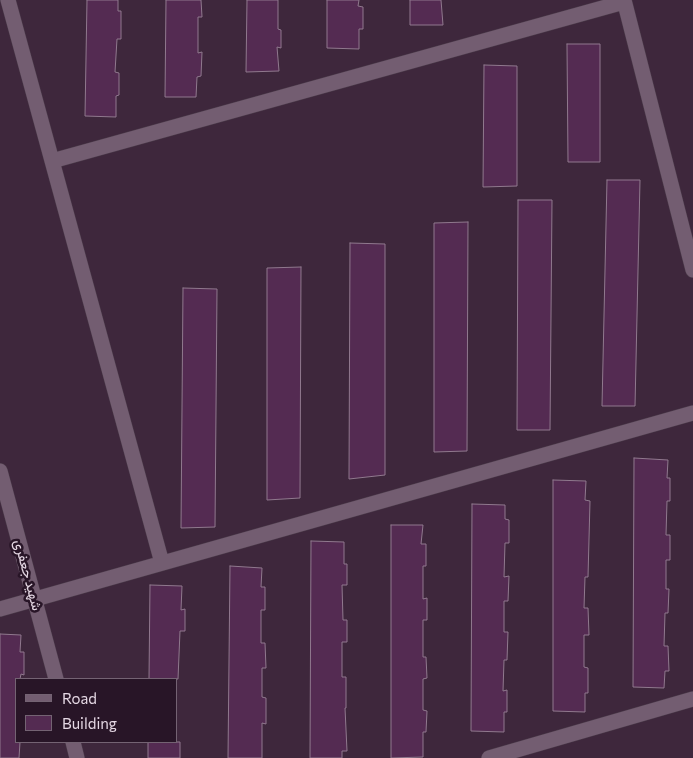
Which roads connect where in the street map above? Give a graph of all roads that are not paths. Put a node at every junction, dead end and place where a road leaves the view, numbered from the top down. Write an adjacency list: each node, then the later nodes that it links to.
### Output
1 (8, 0): 3 (street)
2 (624, 1): 3 (street); 4 (street)
3 (52, 161): 7 (street)
4 (693, 270)
5 (693, 413): 7 (street)
6 (0, 471): 8 (street, شهید جعفری)
7 (162, 563): 8 (street)
8 (35, 599): 9 (street); 10 (street, شهید جعفری)
9 (0, 609)
10 (56, 678)
11 (693, 699): 14 (street)
12 (73, 743): 13 (street)
13 (78, 758)
14 (489, 758)

